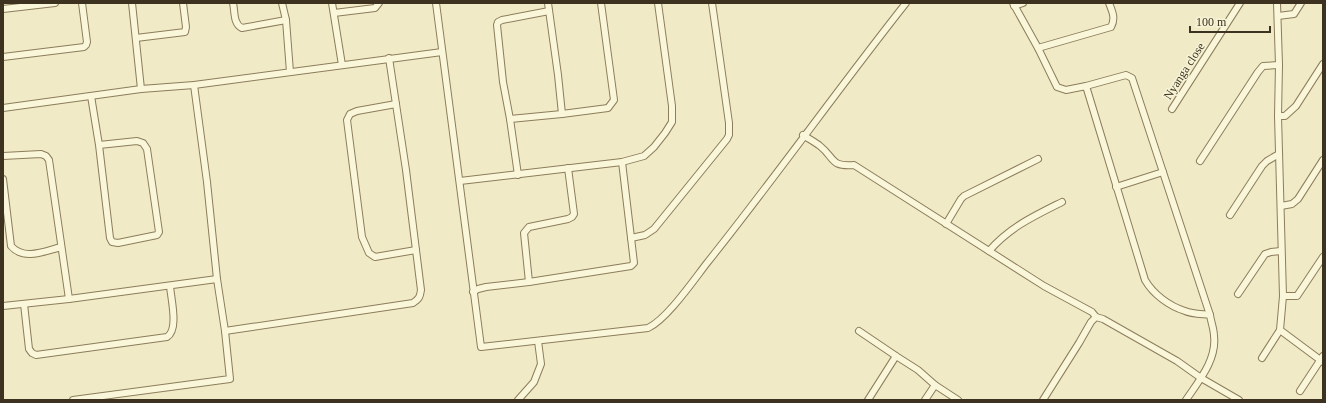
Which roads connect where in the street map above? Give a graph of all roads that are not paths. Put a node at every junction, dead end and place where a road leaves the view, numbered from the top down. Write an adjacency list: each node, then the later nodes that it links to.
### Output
1 (55, 3): 21 (street)
2 (82, 3): 29 (street)
3 (132, 3): 26 (street)
4 (183, 3): 26 (street)
5 (233, 3): 25 (street)
6 (282, 3): 25 (street)
7 (332, 3): 23 (street)
8 (379, 3): 23 (street)
9 (436, 3): 28 (street)
10 (548, 3): 22 (street)
11 (601, 3): 42 (street)
12 (658, 3): 52 (street)
13 (712, 3): 63 (street)
14 (905, 3): 45 (street)
15 (1023, 3): 20 (street)
16 (1109, 3): 27 (street)
17 (1240, 3): 41 (street, Nyanga close)
18 (1277, 3): 24 (street)
19 (1301, 3): 24 (street)
20 (1013, 5): 27 (street)
21 (3, 9)
22 (549, 11): 42 (street); 44 (street)
23 (334, 14): 31 (street)
24 (1278, 16): 33 (street)
25 (286, 20): 34 (street)
26 (136, 38): 37 (street)
27 (1038, 48): 36 (street)
28 (442, 52): 30 (street); 57 (street)
29 (3, 57)
30 (390, 58): 31 (street); 39 (street)
31 (342, 64): 34 (street)
32 (1323, 64): 43 (street)
33 (1280, 65): 43 (street); 51 (street)
34 (290, 72): 35 (street)
35 (194, 85): 37 (street); 69 (street)
36 (1086, 86): 54 (street); 58 (street)
37 (141, 89): 38 (street)
38 (91, 96): 40 (street); 46 (street)
39 (396, 104): 65 (street); 65 (street)
40 (3, 108)
41 (1172, 109)
42 (562, 114): 44 (street)
43 (1278, 116): 47 (street)
44 (510, 119): 55 (street)
45 (804, 135): 62 (street); 83 (street)
46 (99, 146): 46 (street)
47 (1279, 154): 60 (street); 61 (street)
48 (3, 156): 64 (street)
49 (1038, 159): 62 (street)
50 (1323, 160): 60 (street)
51 (1200, 161)
52 (622, 162): 53 (street); 63 (street)
53 (568, 168): 55 (street); 70 (street)
54 (1163, 172): 58 (street); 78 (street)
55 (518, 175): 57 (street)
56 (3, 179): 64 (street)
57 (460, 182): 72 (street)
58 (1116, 187): 78 (street)
59 (1062, 202): 66 (street)
60 (1281, 206): 67 (street)
61 (1230, 215)
62 (946, 224): 66 (street)
63 (631, 238): 70 (street)
64 (61, 247): 75 (street)
65 (416, 250): 81 (street)
66 (989, 251): 79 (street)
67 (1281, 251): 73 (street); 74 (street)
68 (1323, 257): 74 (street)
69 (217, 279): 71 (street); 81 (street)
70 (529, 282): 72 (street)
71 (170, 286): 75 (street); 76 (street)
72 (473, 292): 83 (street)
73 (1238, 294)
74 (1283, 296): 80 (street)
75 (69, 299): 76 (street)
76 (24, 304): 77 (street)
77 (3, 306)
78 (1210, 315): 87 (street)
79 (1096, 318): 87 (street); 95 (street)
80 (1280, 330): 85 (street); 86 (street)
81 (225, 331): 90 (street)
82 (859, 331): 84 (street)
83 (538, 341): 91 (street)
84 (896, 356): 88 (street); 92 (street)
85 (1262, 358)
86 (1322, 360): 89 (street)
87 (1201, 378): 96 (street); 97 (street)
88 (935, 385): 93 (street); 94 (street)
89 (1300, 391)
90 (73, 400)
91 (518, 400)
92 (868, 400)
93 (925, 400)
94 (958, 400)
95 (1043, 400)
96 (1186, 400)
97 (1239, 400)

